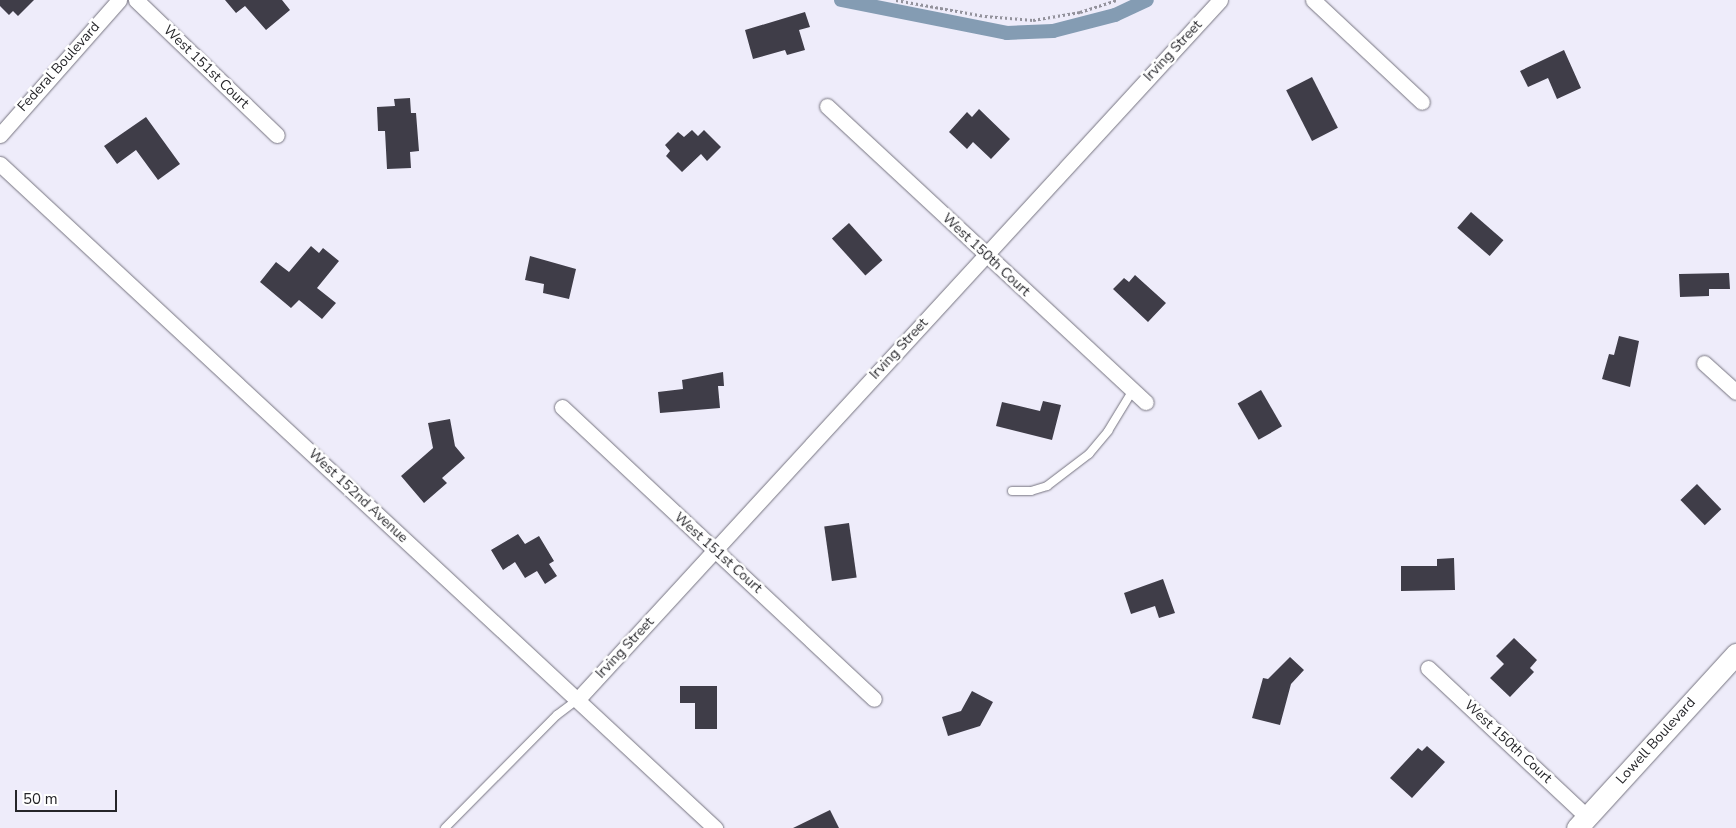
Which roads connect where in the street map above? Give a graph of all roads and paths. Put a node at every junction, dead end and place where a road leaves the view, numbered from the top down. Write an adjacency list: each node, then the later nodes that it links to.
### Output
1 (119, 0): 9 (street, Federal Boulevard)
2 (136, 0): 10 (street, West 151st Court)
3 (896, 0): 4 (path)
4 (1117, 0)
5 (1220, 0): 12 (street, Irving Street)
6 (1313, 0): 7 (street)
7 (1422, 102)
8 (827, 106): 12 (street, West 150th Court)
9 (0, 135)
10 (277, 135)
11 (0, 164): 22 (street, West 152nd Avenue)
12 (986, 255): 14 (street, West 150th Court); 19 (street, Irving Street)
13 (1704, 363): 15 (street)
14 (1133, 390): 16 (street, West 150th Court); 18 (lane)
15 (1736, 392)
16 (1146, 402)
17 (562, 407): 19 (street, West 151st Court)
18 (1012, 491)
19 (715, 550): 22 (street, Irving Street); 23 (street, West 151st Court)
20 (1736, 654): 24 (main road, Lowell Boulevard)
21 (1428, 668): 24 (street, West 150th Court)
22 (578, 699): 25 (lane); 26 (street, West 152nd Avenue)
23 (874, 699)
24 (1582, 822)
25 (446, 828)
26 (715, 828)

